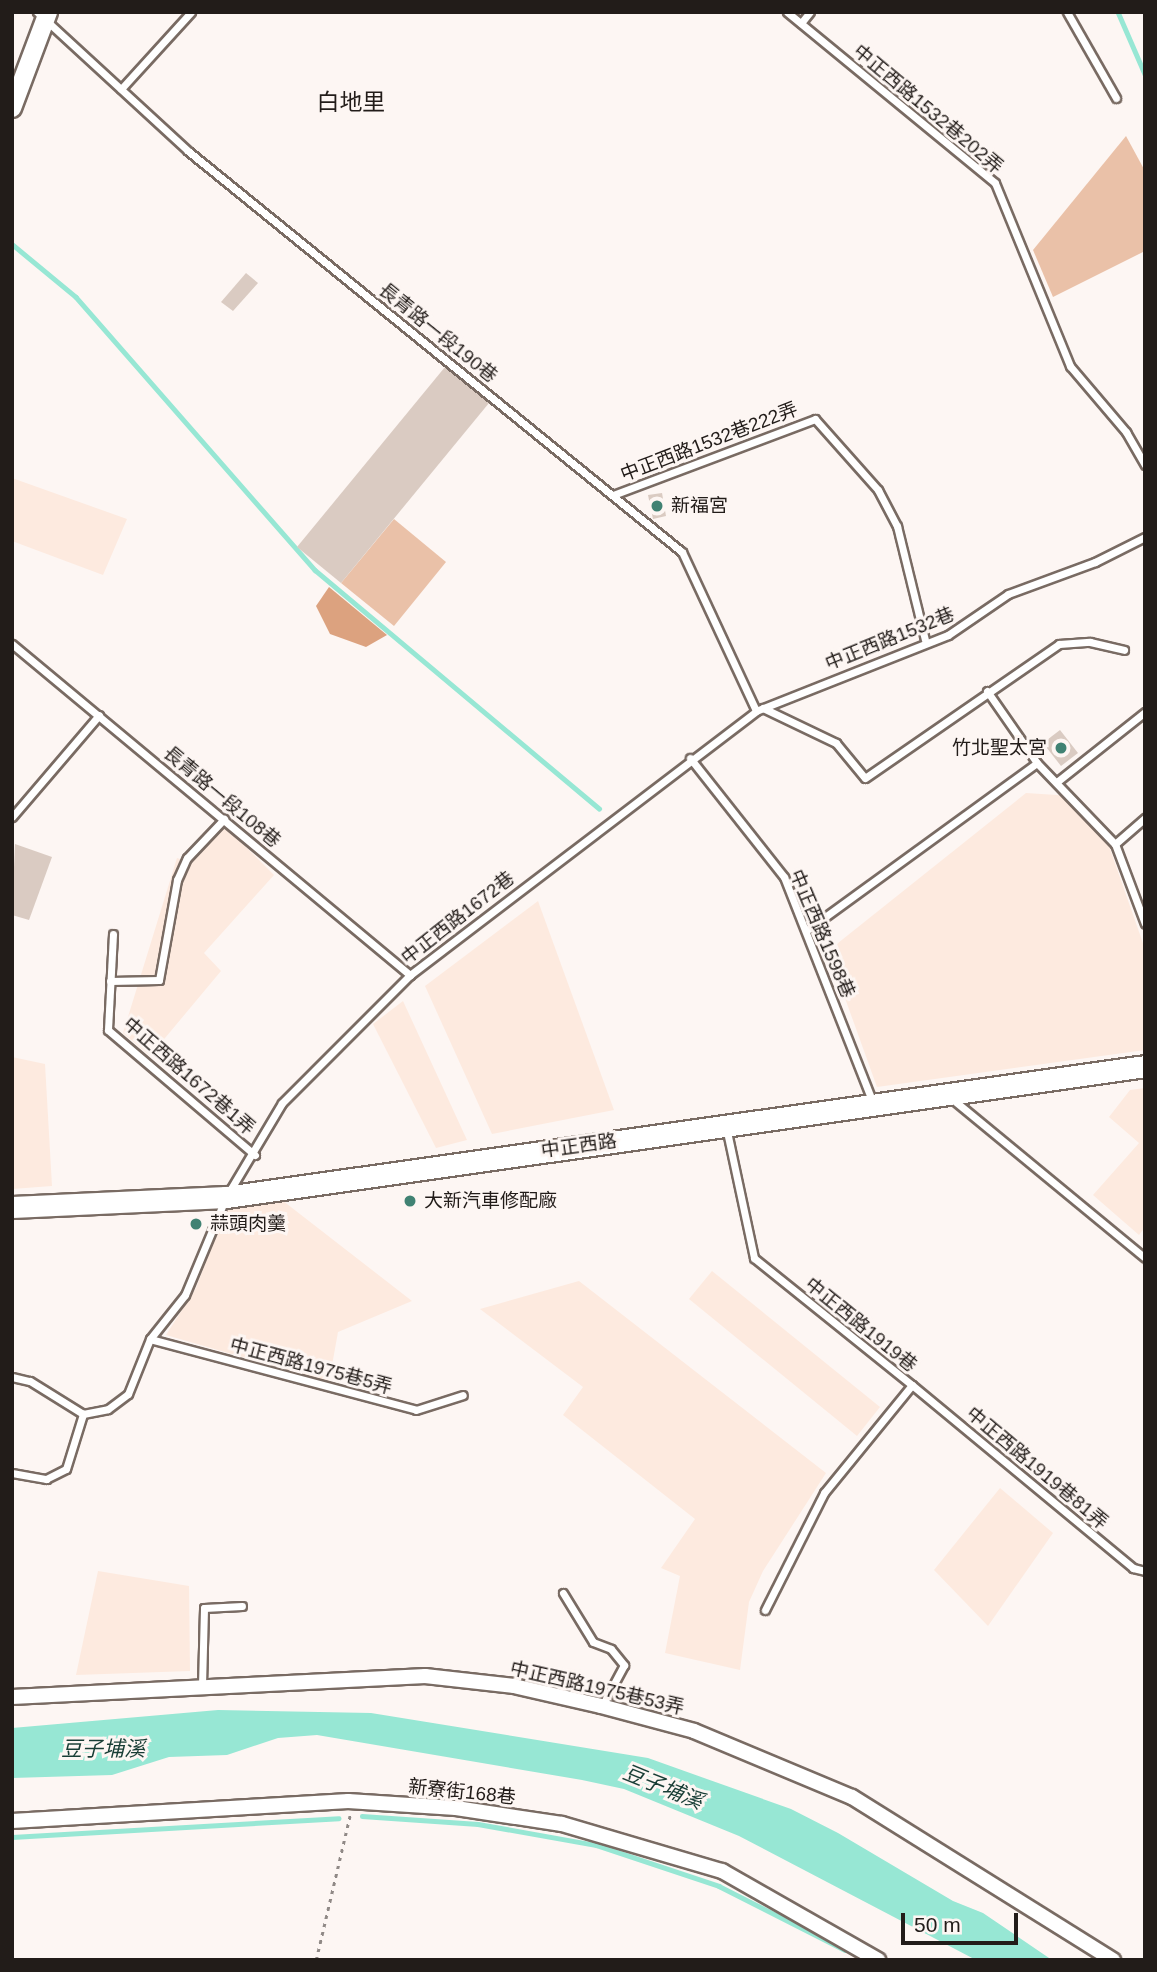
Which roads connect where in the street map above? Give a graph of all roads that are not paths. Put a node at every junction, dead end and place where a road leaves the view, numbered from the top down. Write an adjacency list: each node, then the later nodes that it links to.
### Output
1 (191, 12): 7 (lane)
2 (788, 12): 6 (lane, 中正西路1532巷202弄)
3 (810, 12): 6 (lane)
4 (1067, 12): 8 (lane)
5 (43, 15): 7 (lane, 長青路一段190巷); 9 (street)
6 (801, 23): 10 (lane, 中正西路1532巷202弄)
7 (121, 89): 11 (lane, 長青路一段190巷)
8 (1116, 98)
9 (13, 103)
10 (1145, 465)
11 (613, 495): 13 (lane, 中正西路1532巷222弄); 17 (lane, 長青路一段190巷)
12 (1145, 537): 13 (lane, 中正西路1532巷)
13 (925, 640): 17 (lane, 中正西路1532巷)
14 (12, 644): 19 (lane, 長青路一段108巷)
15 (1124, 650): 16 (lane)
16 (987, 691): 17 (lane); 21 (lane)
17 (760, 710): 20 (lane, 中正西路1672巷)
18 (1145, 712): 22 (lane)
19 (99, 715): 23 (lane); 25 (lane, 長青路一段108巷)
20 (690, 758): 28 (lane, 中正西路1598巷); 30 (lane, 中正西路1672巷)
21 (1037, 763): 22 (lane); 28 (lane)
22 (1058, 781): 26 (lane)
23 (12, 817)
24 (1145, 818): 26 (lane)
25 (224, 819): 30 (lane, 長青路一段108巷); 31 (lane)
26 (1115, 844): 27 (lane)
27 (1145, 924)
28 (807, 930): 34 (lane, 中正西路1598巷)
29 (113, 934): 31 (lane, 中正西路1672巷1弄)
30 (410, 975): 36 (lane, 中正西路1672巷)
31 (110, 982): 36 (lane, 中正西路1672巷1弄)
32 (1145, 1066): 33 (main road, 中正西路)
33 (947, 1095): 34 (main road, 中正西路); 39 (lane)
34 (874, 1103): 35 (main road, 中正西路)
35 (726, 1125): 37 (main road, 中正西路); 42 (lane, 中正西路1919巷)
36 (255, 1155): 37 (lane, 中正西路1672巷)
37 (226, 1196): 38 (main road, 中正西路); 40 (lane, 中正西路1672巷)
38 (12, 1207)
39 (1145, 1258)
40 (149, 1339): 43 (lane, 中正西路1975巷5弄); 44 (lane, 中正西路1672巷)
41 (12, 1377): 44 (lane)
42 (912, 1385): 46 (lane, 中正西路1919巷81弄); 49 (lane, 中正西路1919巷)
43 (463, 1395)
44 (83, 1414): 45 (lane)
45 (12, 1473)
46 (1145, 1571)
47 (563, 1593): 52 (lane)
48 (242, 1606): 50 (lane)
49 (765, 1610)
50 (202, 1685): 51 (street, 中正西路1975巷53弄); 52 (street, 中正西路1975巷53弄)
51 (12, 1697)
52 (601, 1706): 56 (street, 中正西路1975巷53弄)
53 (12, 1821): 54 (street, 新寮街168巷)
54 (857, 1954): 55 (street, 新寮街168巷)
55 (878, 1960)
56 (1113, 1960)

